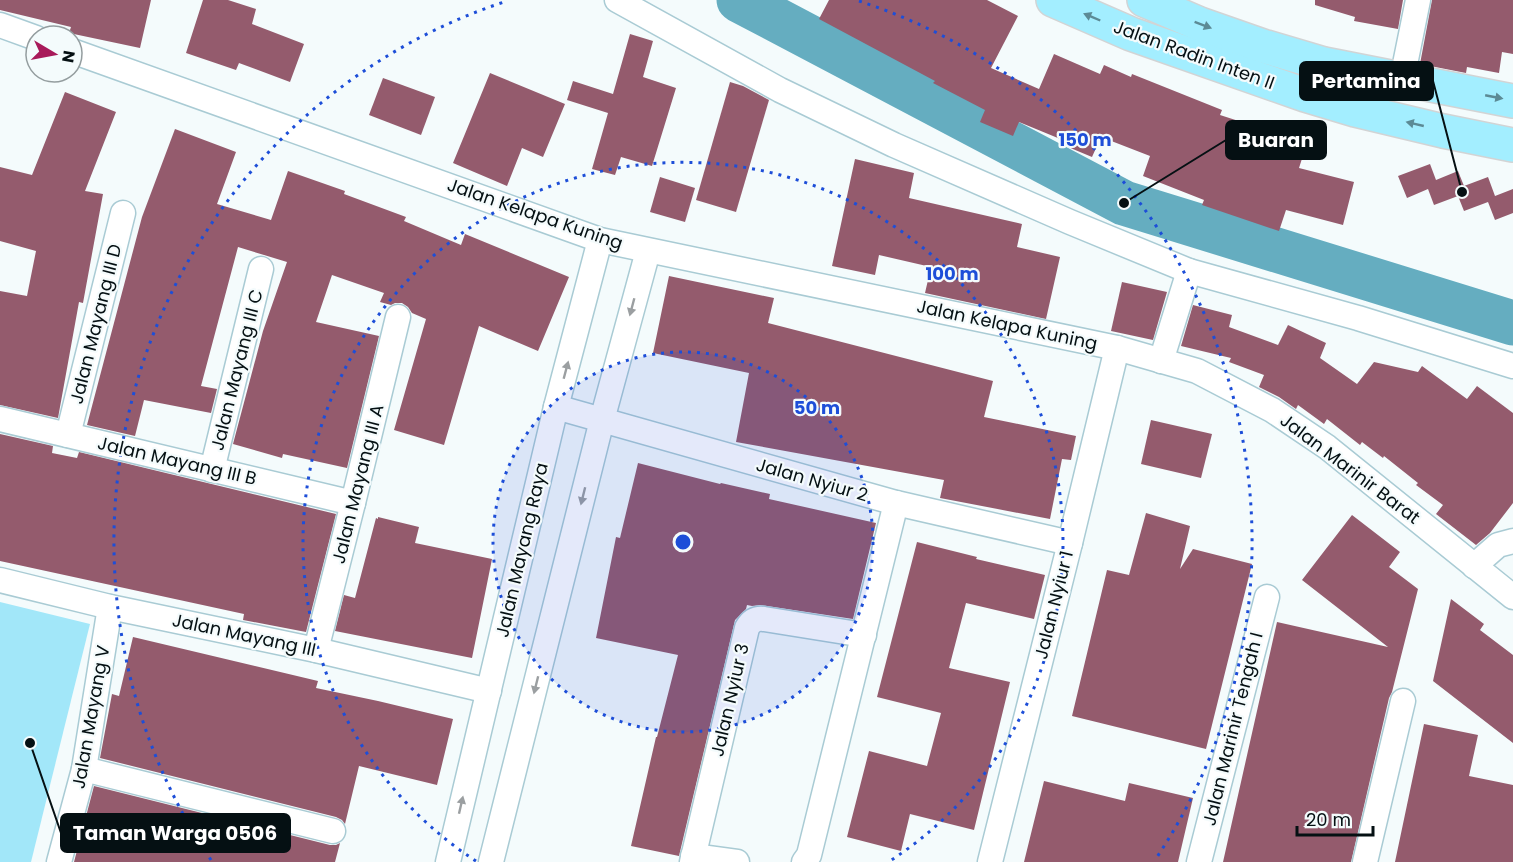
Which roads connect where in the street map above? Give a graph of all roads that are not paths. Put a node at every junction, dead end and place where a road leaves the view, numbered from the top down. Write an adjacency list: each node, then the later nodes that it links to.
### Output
1 (617, 0): 15 (street)
2 (1053, 0): 10 (main road, Jalan Radin Inten II, one-way to 2)
3 (1144, 0): 8 (main road, Jalan Radin Inten II, one-way to 8)
4 (1418, 0): 8 (street)
5 (0, 25): 6 (street)
6 (24, 34)
7 (84, 55): 12 (street, Jalan Kelapa Kuning)
8 (1402, 79): 9 (main road, Jalan Radin Inten II, one-way to 9)
9 (1513, 101)
10 (1513, 145)
11 (123, 213): 23 (street, Jalan Mayang III D)
12 (600, 240): 13 (street, Jalan Kelapa Kuning); 20 (street, Jalan Mayang Raya, one-way to 12)
13 (648, 250): 17 (street, Jalan Kelapa Kuning); 22 (street, one-way to 22)
14 (261, 269): 24 (street, Jalan Mayang III C)
15 (1188, 271): 18 (street); 19 (street)
16 (398, 317): 25 (street, Jalan Mayang III A)
17 (1117, 348): 18 (street, Jalan Marinir Barat); 28 (street, Jalan Nyiur 1)
18 (1161, 361): 29 (street, Jalan Marinir Barat)
19 (1513, 366)
20 (556, 407): 22 (street, Jalan Nyiur 2); 36 (street, Jalan Mayang Raya)
21 (0, 419): 23 (street, Jalan Mayang III B)
22 (602, 420): 26 (street, Jalan Nyiur 2); 43 (street, one-way to 43)
23 (68, 435): 24 (street, Jalan Mayang III B)
24 (212, 470): 25 (street, Jalan Mayang III B)
25 (353, 503): 35 (street, Jalan Mayang III A)
26 (896, 503): 28 (street, Jalan Nyiur 2); 34 (street)
27 (1513, 541): 29 (street)
28 (1070, 543): 46 (street, Jalan Nyiur 1)
29 (1474, 566): 32 (street, Jalan Marinir Barat)
30 (0, 580): 33 (street, Jalan Mayang III)
31 (1267, 597): 47 (street, Jalan Marinir Tengah I)
32 (1513, 597)
33 (110, 607): 35 (street, Jalan Mayang III); 38 (street, Jalan Mayang V)
34 (864, 634): 40 (street, Jalan Nyiur 3); 45 (street)
35 (316, 650): 36 (street, Jalan Mayang III)
36 (489, 691): 42 (street, Jalan Mayang Raya, one-way to 36)
37 (1403, 701): 48 (street)
38 (84, 769): 39 (street); 41 (street, Jalan Mayang V)
39 (333, 831)
40 (692, 859): 44 (street, Jalan Nyiur 3)
41 (59, 862)
42 (448, 862)
43 (491, 862)
44 (737, 862)
45 (804, 862)
46 (990, 862)
47 (1199, 862)
48 (1365, 862)

